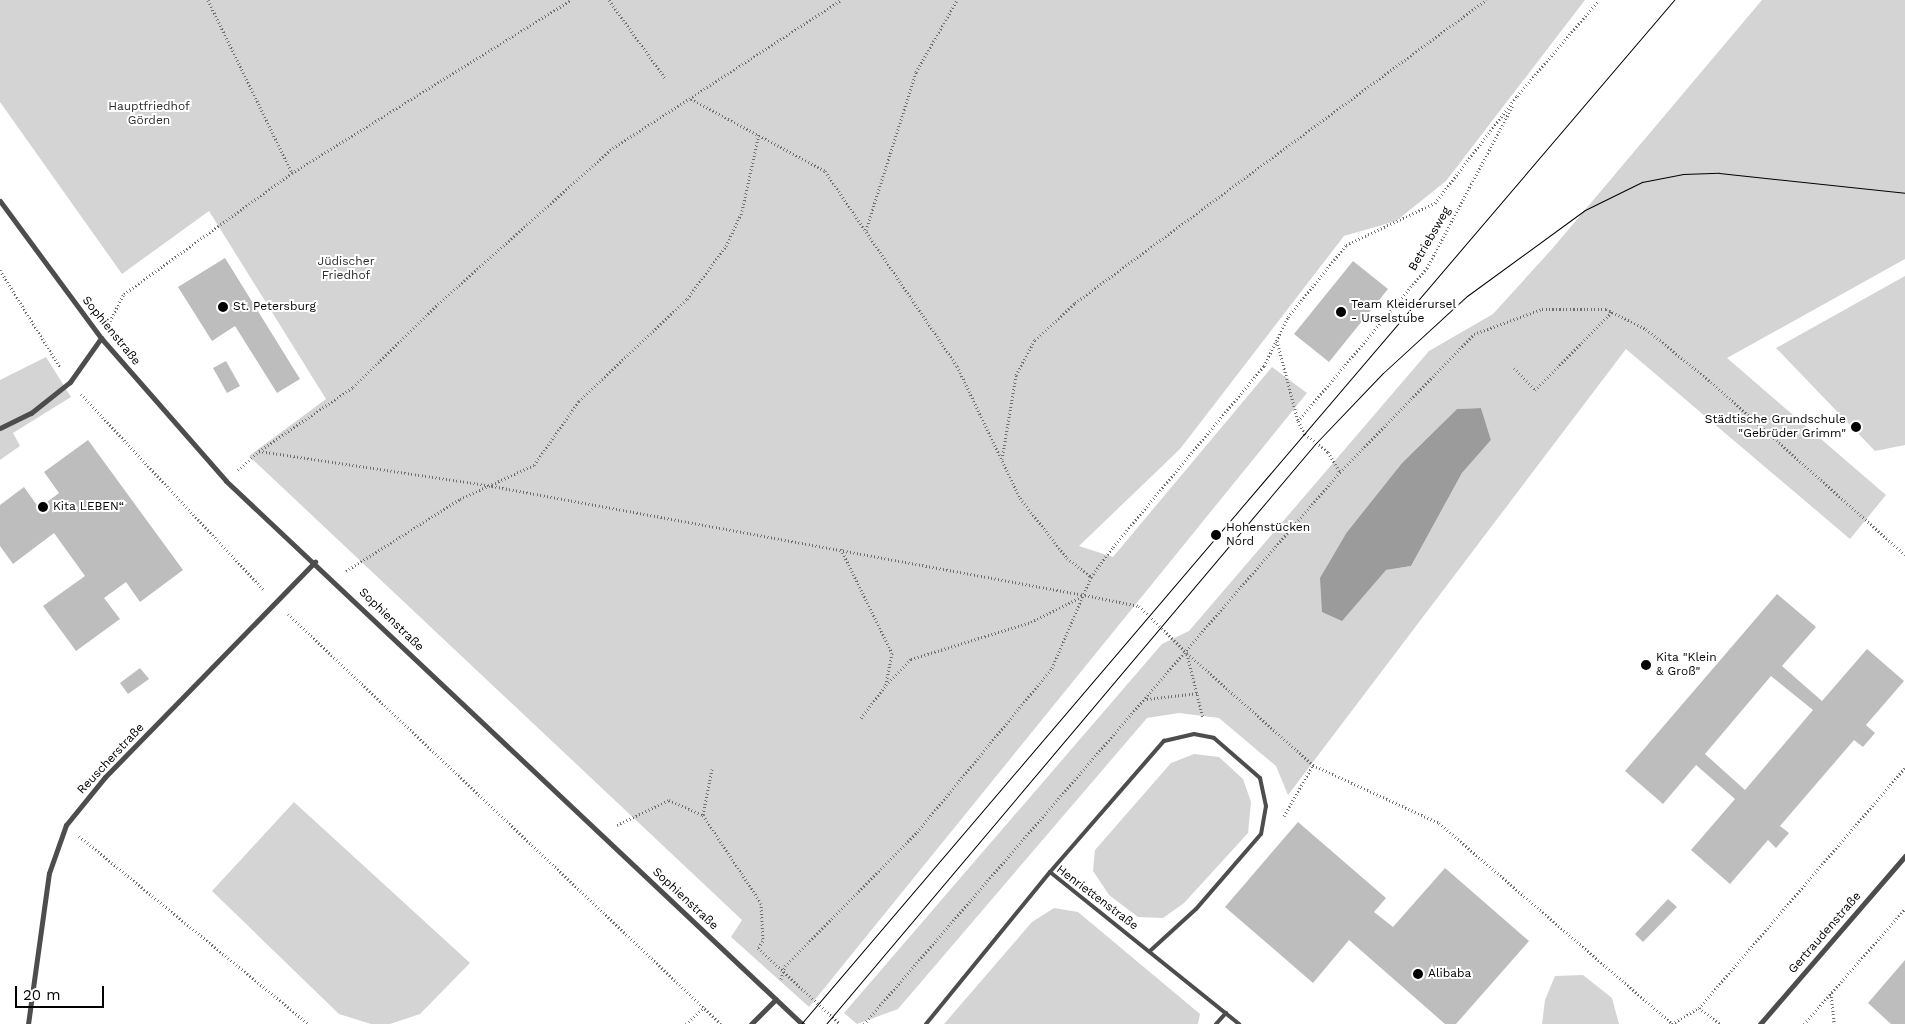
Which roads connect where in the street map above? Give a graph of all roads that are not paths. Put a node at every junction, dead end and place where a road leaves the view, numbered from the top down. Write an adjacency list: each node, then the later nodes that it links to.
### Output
1 (0, 201): 2 (street, Sophienstraße)
2 (101, 338): 3 (street); 4 (street, Sophienstraße)
3 (0, 428)
4 (315, 562): 8 (street, Sophienstraße); 10 (street, Reuscherstraße)
5 (1905, 856): 16 (street, Gertraudenstraße)
6 (1050, 872): 7 (lane, Henriettenstraße); 7 (lane); 13 (lane, Henriettenstraße)
7 (1150, 951): 9 (lane, Henriettenstraße)
8 (776, 999): 11 (street); 12 (street, Sophienstraße)
9 (1226, 1013): 14 (lane); 15 (lane, Henriettenstraße)
10 (28, 1024)
11 (751, 1024)
12 (802, 1024)
13 (926, 1024)
14 (1216, 1024)
15 (1238, 1024)
16 (1760, 1024)

